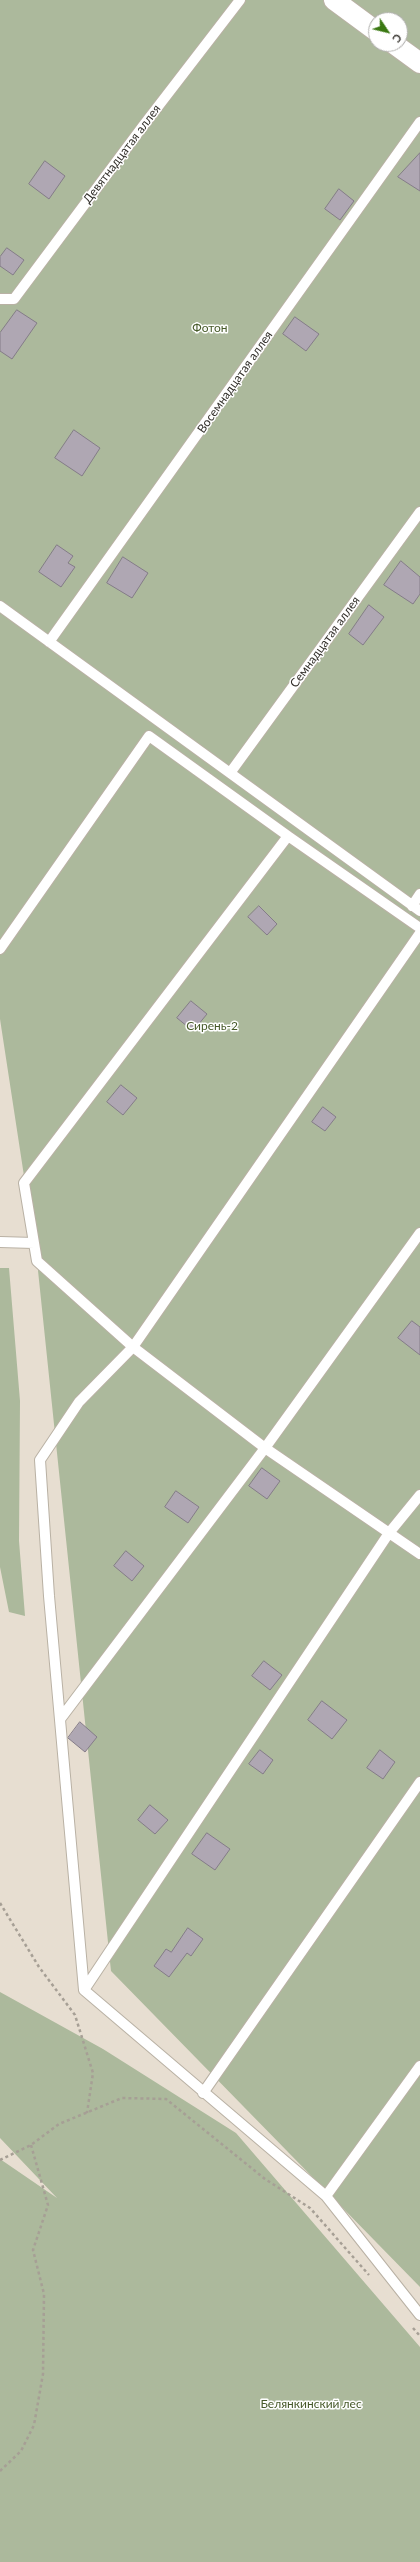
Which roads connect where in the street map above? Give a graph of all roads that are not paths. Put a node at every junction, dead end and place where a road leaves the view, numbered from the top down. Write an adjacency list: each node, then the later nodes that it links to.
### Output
1 (240, 0): 7 (lane, Девятнадцатая аллея)
2 (334, 0): 3 (street)
3 (368, 25)
4 (405, 52): 5 (street)
5 (420, 63)
6 (420, 122): 10 (lane, Восемнадцатая аллея)
7 (0, 299)
8 (420, 512): 11 (lane, Семнадцатая аллея)
9 (0, 606): 10 (lane)
10 (49, 642): 11 (lane)
11 (230, 772): 14 (lane)
12 (288, 836): 15 (lane); 17 (lane); 20 (lane)
13 (420, 894): 14 (lane)
14 (416, 908)
15 (420, 928)
16 (420, 933): 21 (lane)
17 (0, 949)
18 (420, 1233): 22 (lane)
19 (0, 1242): 20 (lane)
20 (34, 1243): 21 (lane)
21 (133, 1347): 22 (lane); 26 (lane)
22 (266, 1448): 24 (lane); 26 (lane)
23 (420, 1495): 24 (lane)
24 (389, 1533): 25 (lane); 28 (lane)
25 (420, 1554)
26 (61, 1718): 28 (lane)
27 (420, 1782): 30 (lane)
28 (84, 1990): 30 (lane)
29 (420, 2066): 31 (lane)
30 (203, 2093): 31 (lane)
31 (326, 2196): 32 (lane)
32 (420, 2315)

